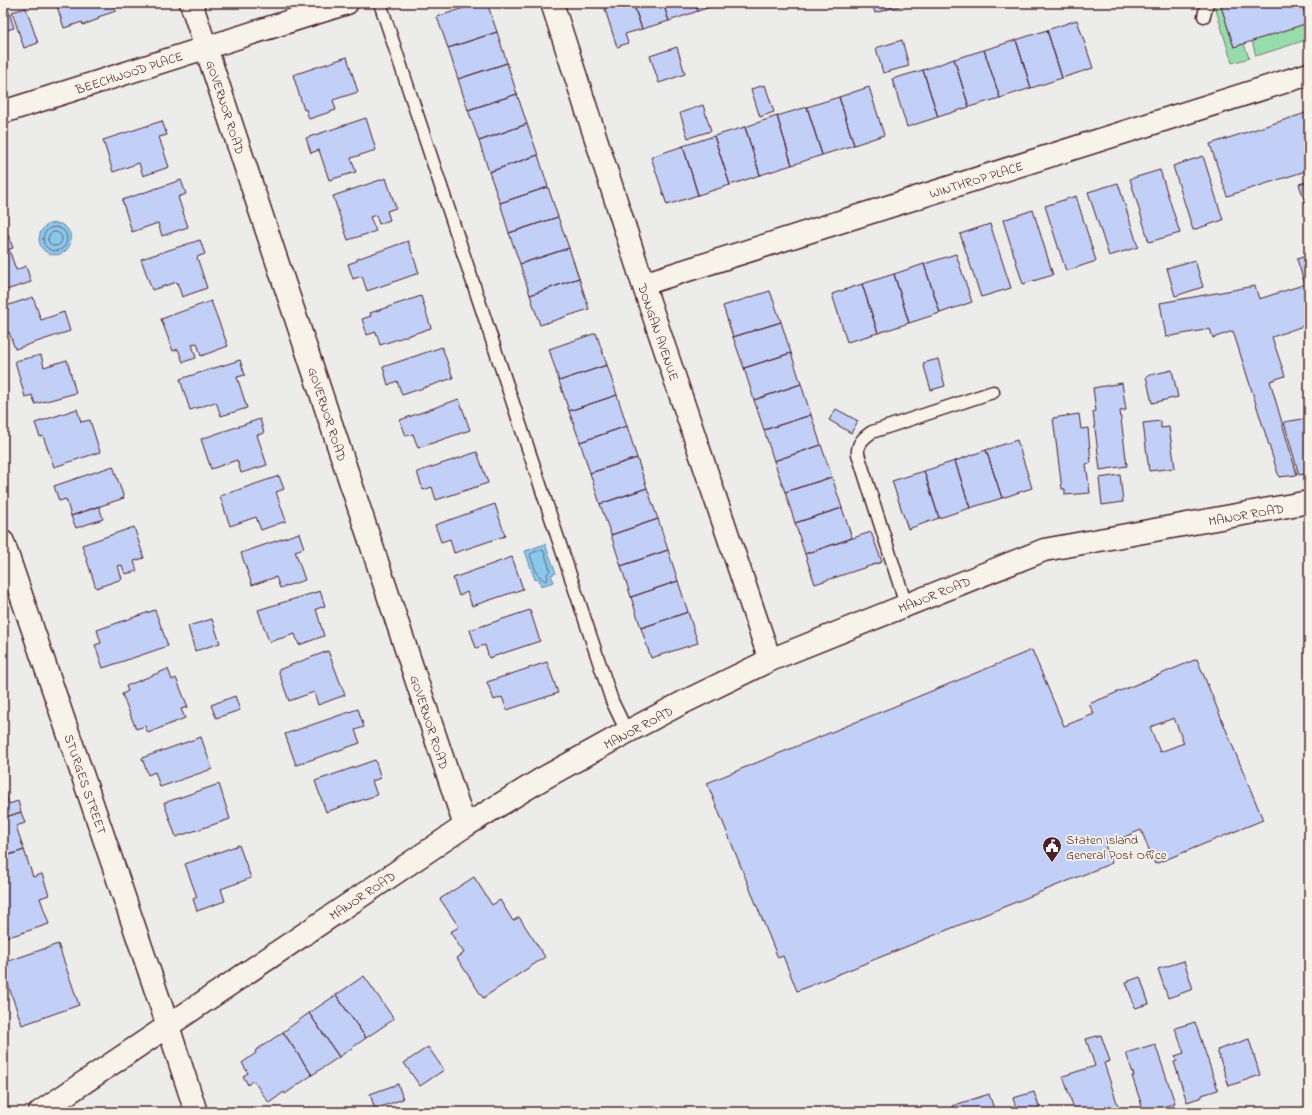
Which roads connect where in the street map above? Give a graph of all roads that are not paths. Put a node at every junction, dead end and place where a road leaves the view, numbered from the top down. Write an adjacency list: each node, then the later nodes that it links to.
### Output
1 (191, 3): 7 (street, GOVERNOR ROAD)
2 (347, 3): 7 (street, BEECHWOOD PLACE)
3 (380, 3): 16 (lane)
4 (552, 3): 10 (street, DONGAN AVENUE)
5 (1207, 3): 6 (lane)
6 (1204, 16)
7 (206, 47): 9 (street, BEECHWOOD PLACE); 17 (street, GOVERNOR ROAD)
8 (1309, 74): 10 (street, WINTHROP PLACE)
9 (3, 112)
10 (643, 284): 15 (street, DONGAN AVENUE)
11 (993, 392): 14 (lane)
12 (1309, 502): 14 (street, MANOR ROAD)
13 (3, 542): 18 (street, STURGES STREET)
14 (906, 605): 15 (street, MANOR ROAD)
15 (770, 660): 16 (street, MANOR ROAD)
16 (627, 732): 17 (street, MANOR ROAD)
17 (465, 826): 18 (street, MANOR ROAD)
18 (168, 1026): 19 (street, MANOR ROAD); 20 (street, STURGES STREET)
19 (40, 1112)
20 (196, 1112)

